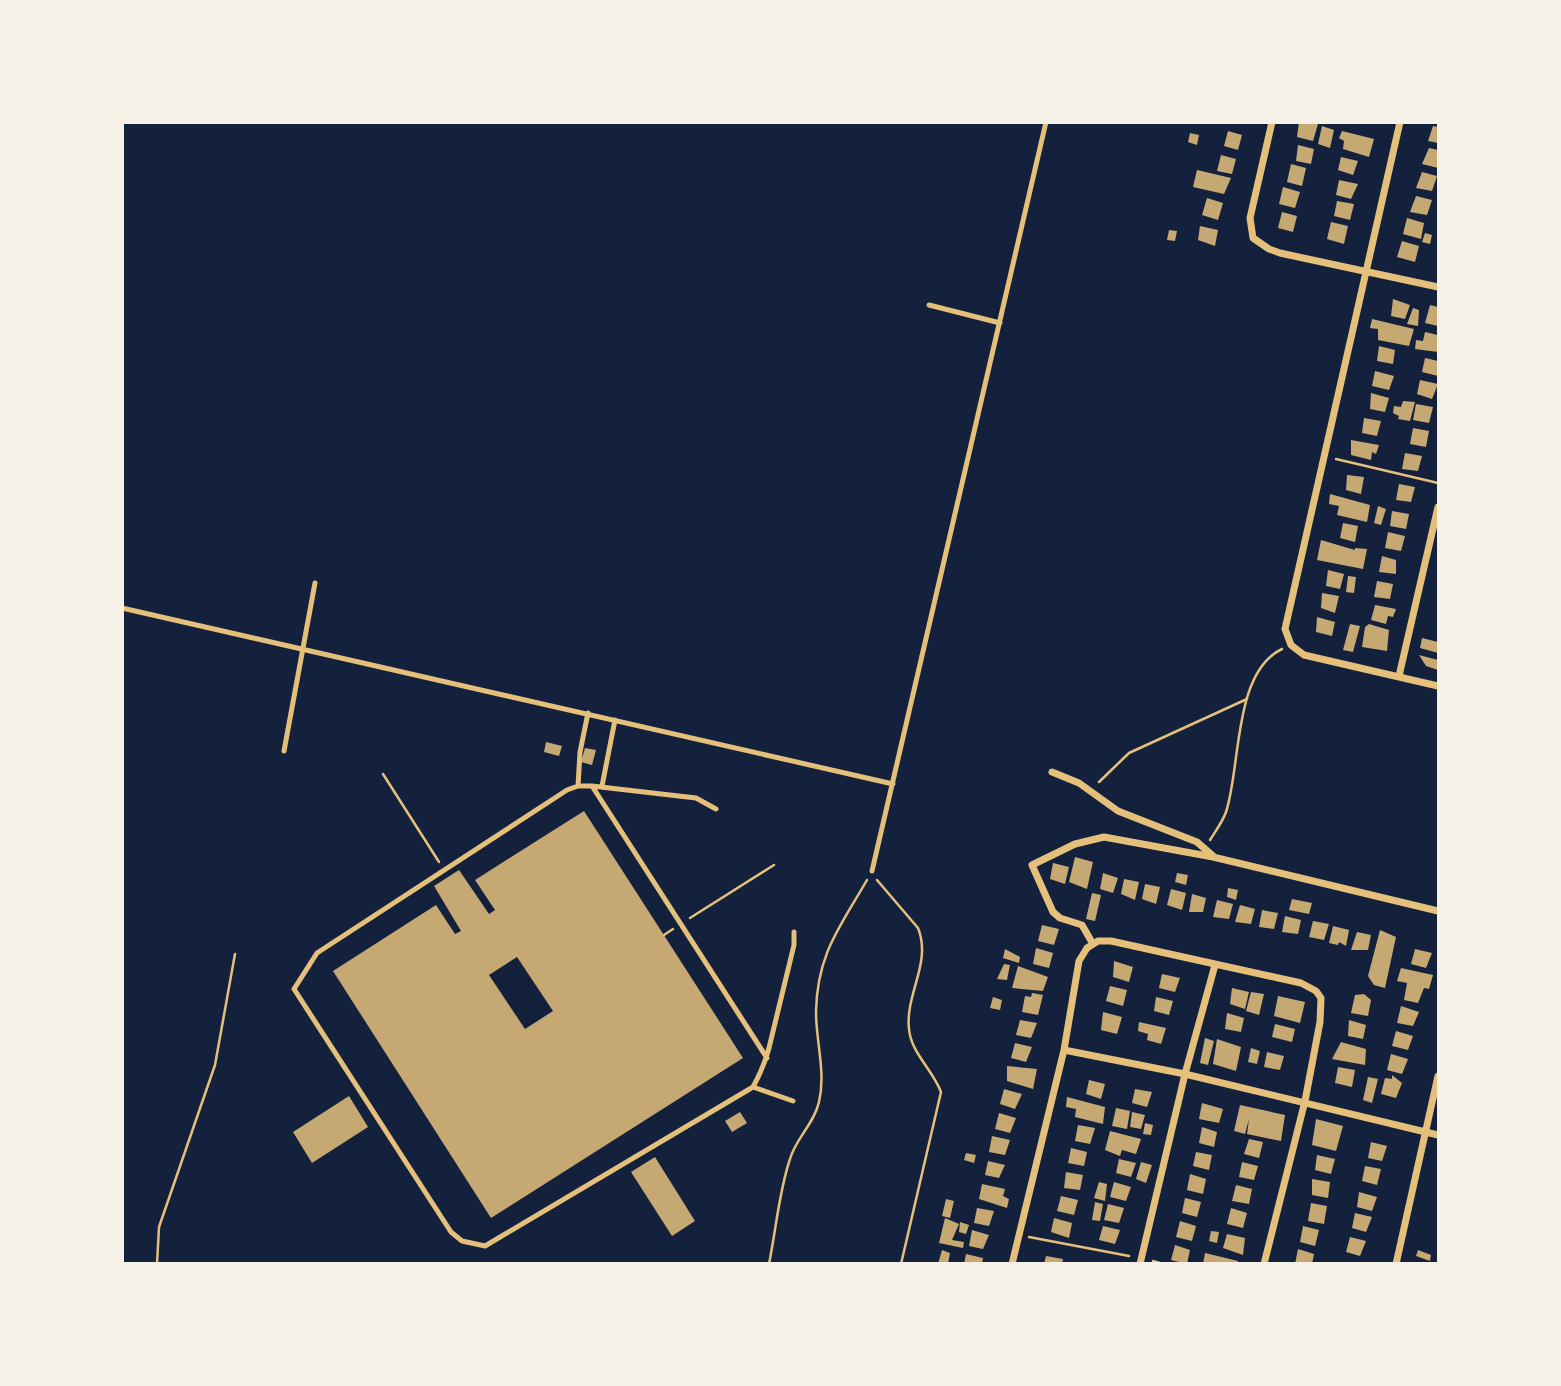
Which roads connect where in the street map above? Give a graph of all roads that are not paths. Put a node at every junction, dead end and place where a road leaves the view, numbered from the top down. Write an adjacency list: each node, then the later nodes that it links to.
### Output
1 (1046, 122): 7 (lane)
2 (1272, 122): 4 (street)
3 (1400, 122): 4 (street)
4 (1366, 271): 5 (street); 12 (street)
5 (1438, 287)
6 (929, 305): 7 (lane)
7 (1000, 323): 18 (lane)
8 (1438, 508): 12 (street)
9 (315, 583): 11 (lane)
10 (122, 608): 11 (lane)
11 (302, 647): 14 (lane); 16 (lane)
12 (1399, 677): 13 (street)
13 (1438, 686)
14 (588, 713): 15 (lane); 19 (lane)
15 (615, 720): 18 (lane); 21 (lane)
16 (284, 751)
17 (1052, 772): 23 (street)
18 (893, 784): 24 (lane)
19 (578, 786): 20 (lane); 33 (lane)
20 (592, 786): 21 (lane); 30 (lane)
21 (601, 786): 22 (lane)
22 (716, 808)
23 (1213, 857): 25 (street); 27 (street)
24 (872, 871)
25 (1438, 911)
26 (794, 932): 30 (lane)
27 (1090, 946): 28 (street); 29 (street)
28 (1215, 965): 31 (street); 35 (street)
29 (1064, 1050): 31 (street); 39 (street)
30 (766, 1058): 33 (lane)
31 (1185, 1074): 35 (street); 38 (street)
32 (1438, 1076): 36 (street)
33 (753, 1087): 34 (lane)
34 (793, 1101)
35 (1305, 1101): 36 (street); 40 (street)
36 (1426, 1132): 37 (street); 41 (street)
37 (1438, 1135)
38 (1141, 1261)
39 (1012, 1264)
40 (1264, 1264)
41 (1395, 1264)

